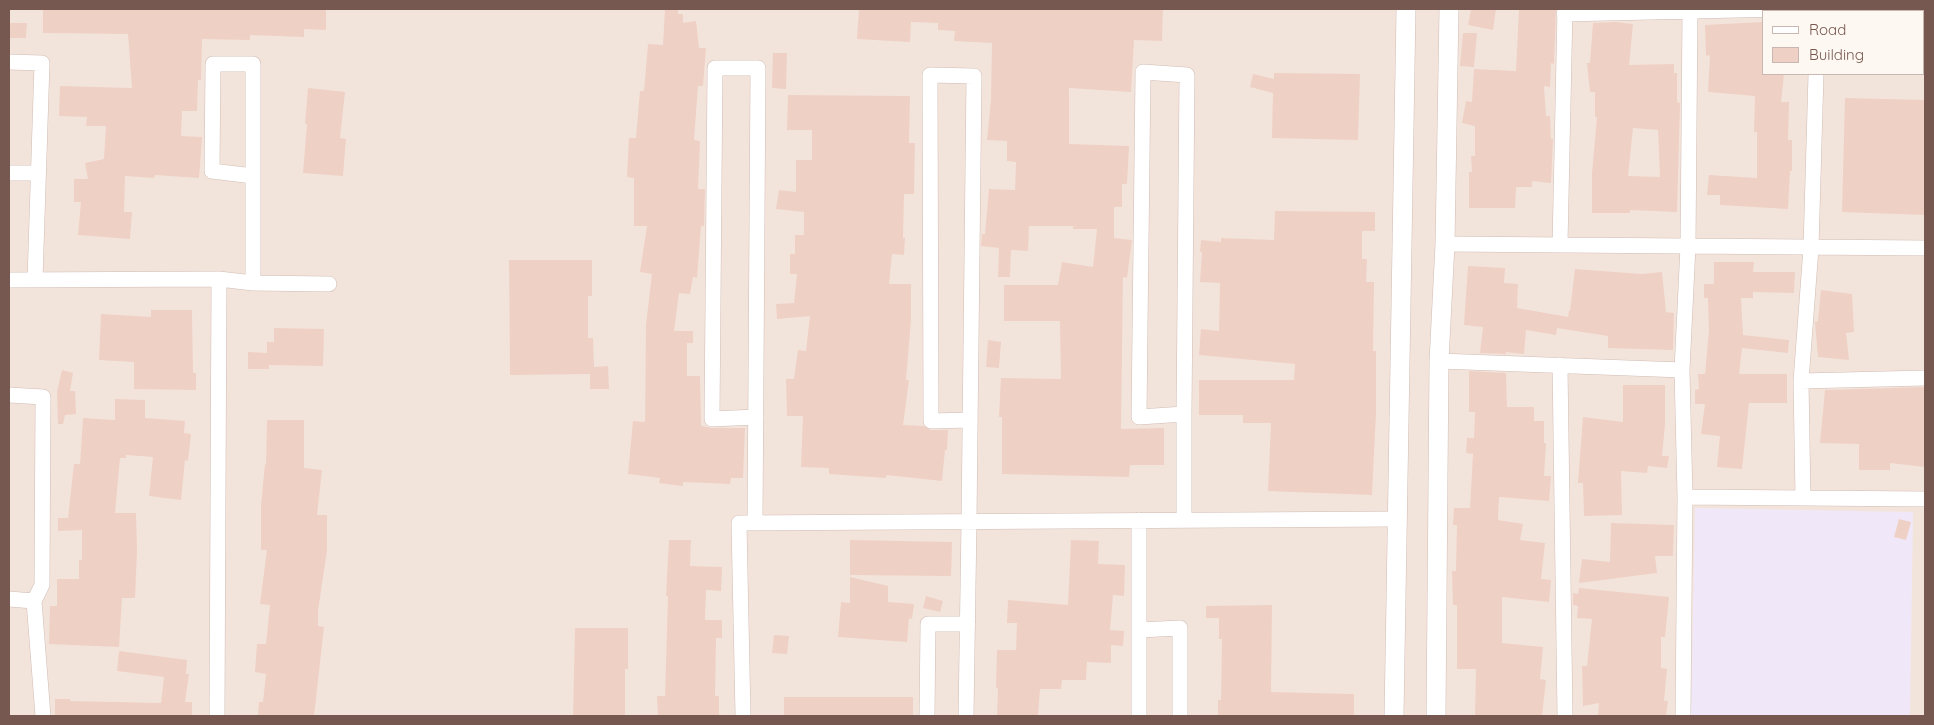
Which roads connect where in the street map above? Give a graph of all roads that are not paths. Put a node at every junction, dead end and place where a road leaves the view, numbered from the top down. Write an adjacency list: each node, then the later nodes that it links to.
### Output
1 (1406, 9): 33 (street)
2 (1449, 9): 11 (street)
3 (1781, 9): 4 (street)
4 (1690, 11): 5 (street); 13 (street)
5 (1564, 12): 12 (street)
6 (9, 62): 9 (street)
7 (1816, 75): 14 (street)
8 (9, 172): 9 (street)
9 (38, 173): 18 (street)
10 (253, 176): 10 (street); 19 (street)
11 (1445, 244): 12 (street); 21 (street)
12 (1560, 245): 13 (street)
13 (1688, 246): 14 (street); 23 (street)
14 (1810, 248): 15 (street); 25 (street)
15 (1925, 248)
16 (219, 279): 18 (street); 19 (street); 43 (street)
17 (9, 280): 18 (street)
18 (35, 280)
19 (253, 283): 20 (street)
20 (329, 284)
21 (1438, 361): 22 (street); 50 (street)
22 (1560, 365): 23 (street); 51 (street)
23 (1682, 370): 30 (street)
24 (1925, 378): 25 (street)
25 (1801, 381): 31 (street)
26 (9, 395): 39 (street)
27 (1184, 414): 27 (street); 35 (street)
28 (756, 417): 28 (street); 37 (street)
29 (970, 420): 29 (street); 36 (street)
30 (1685, 497): 31 (street); 52 (street)
31 (1803, 498): 32 (street)
32 (1925, 499)
33 (1397, 519): 35 (street); 49 (street)
34 (1139, 520): 35 (street); 36 (street); 41 (street)
35 (1184, 520)
36 (969, 522): 37 (street); 40 (street)
37 (755, 523): 44 (street)
38 (9, 599): 39 (street)
39 (34, 601): 42 (street)
40 (968, 624): 45 (street); 46 (street)
41 (1139, 630): 47 (street); 48 (street)
42 (43, 716)
43 (217, 716)
44 (743, 716)
45 (926, 716)
46 (966, 716)
47 (1139, 716)
48 (1180, 716)
49 (1394, 716)
50 (1436, 716)
51 (1565, 716)
52 (1683, 716)

